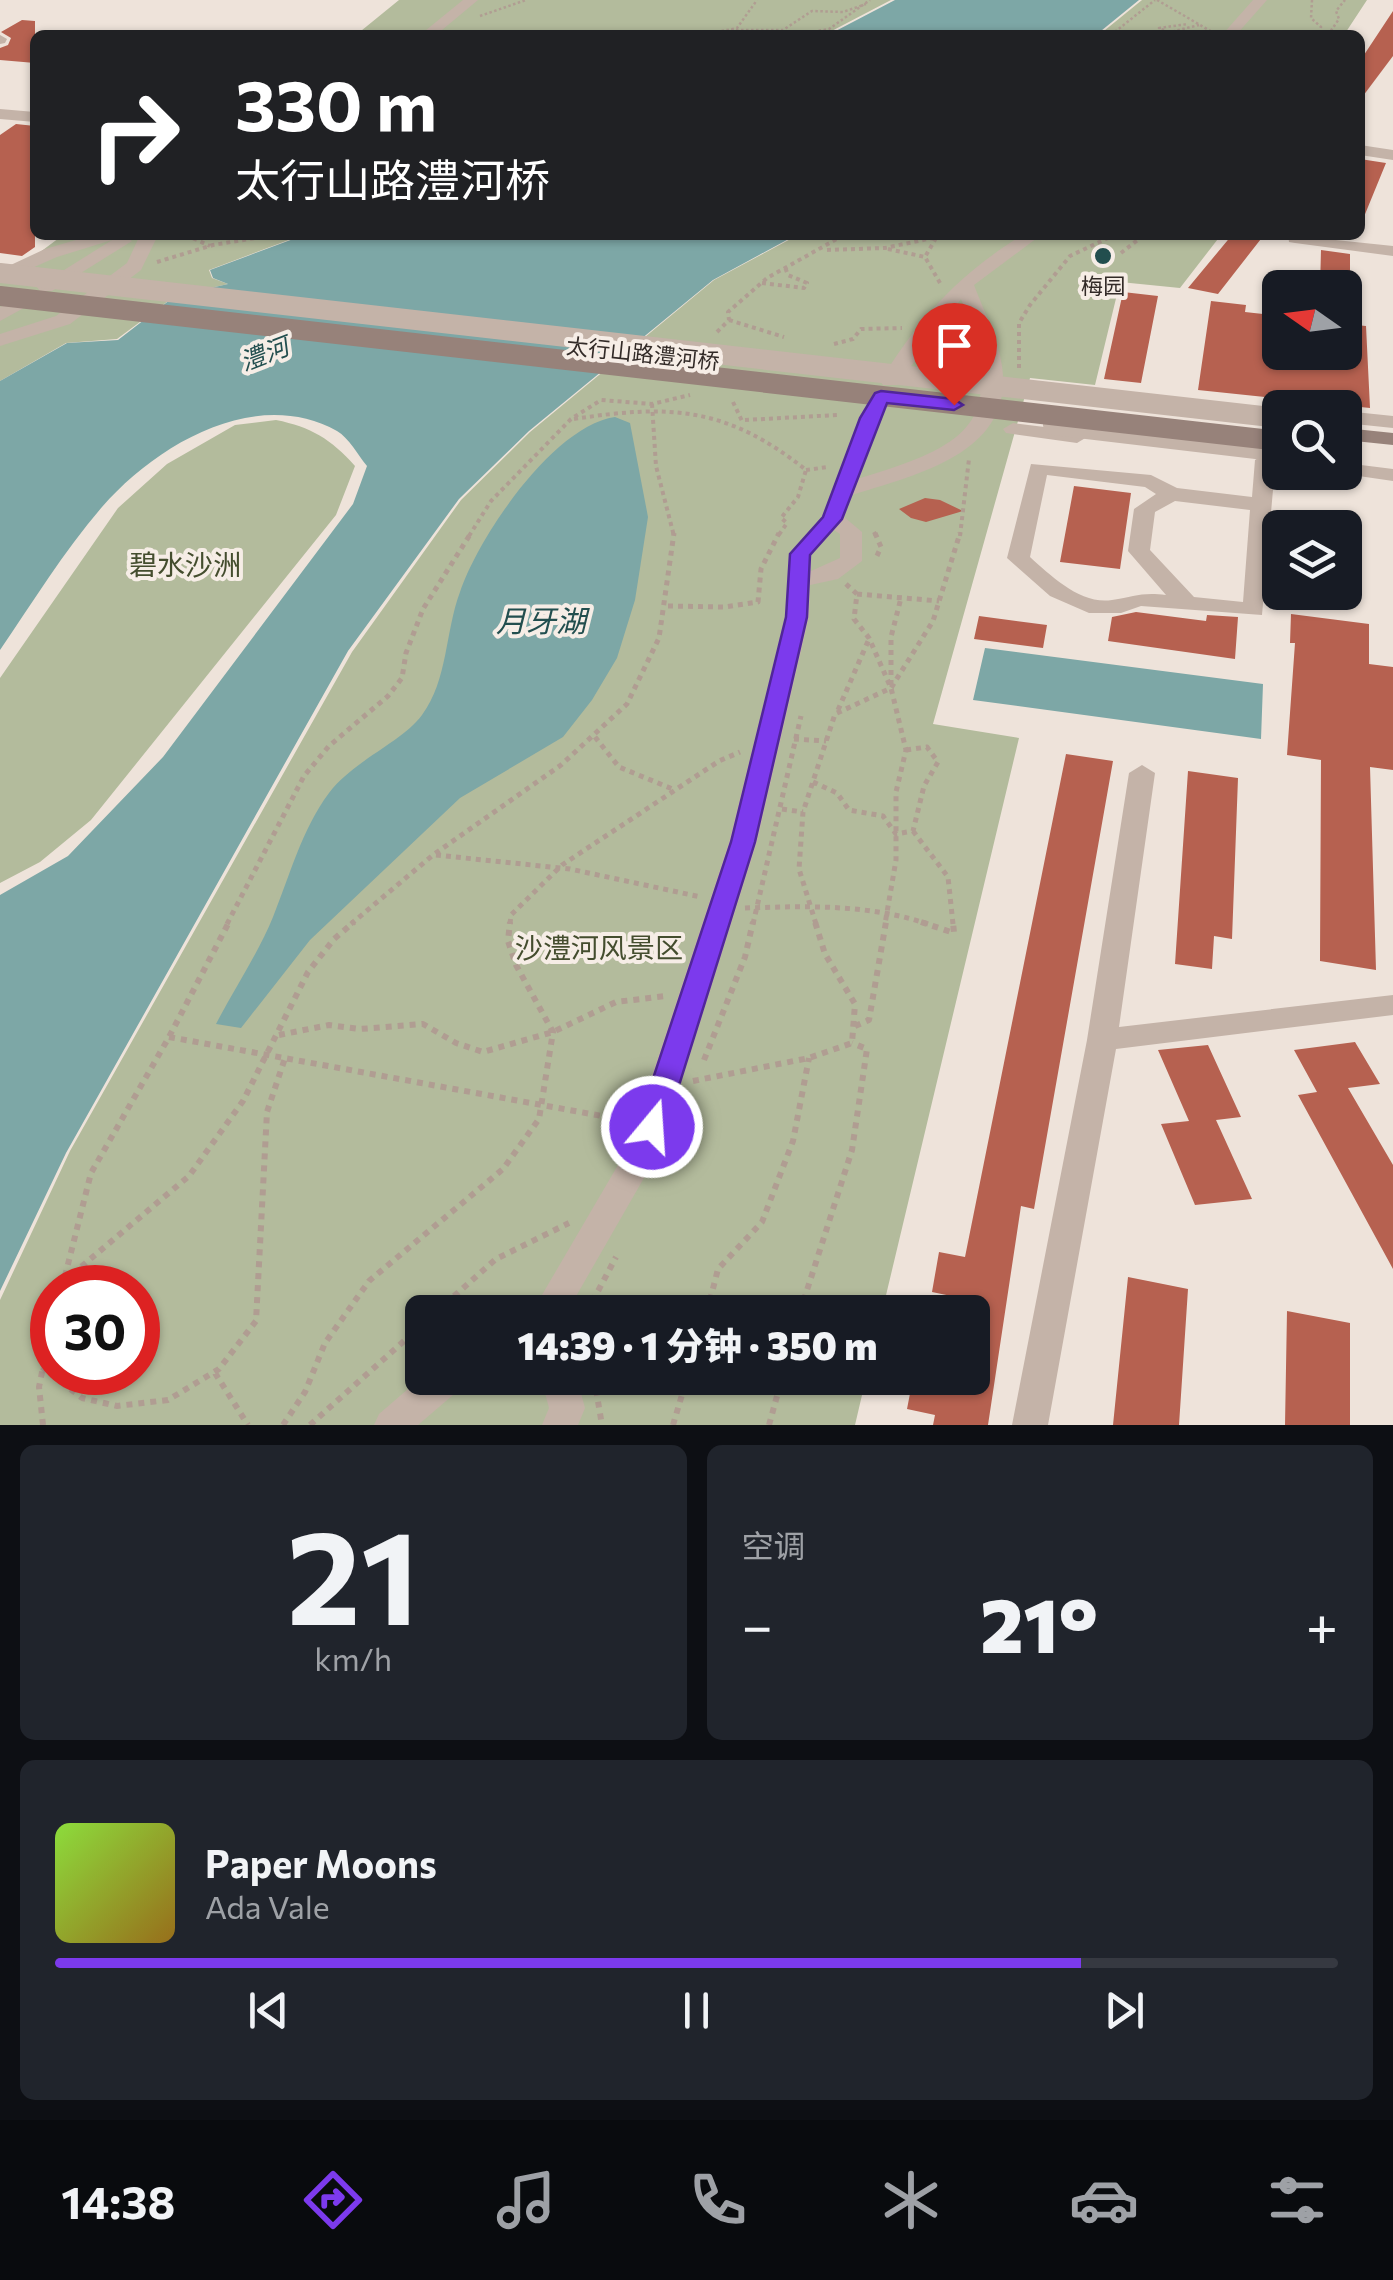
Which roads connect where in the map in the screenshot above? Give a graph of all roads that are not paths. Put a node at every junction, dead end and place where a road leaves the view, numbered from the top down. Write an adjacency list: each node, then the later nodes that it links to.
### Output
1 (472, 0): 3 (street)
2 (1260, 0): 4 (street)
3 (433, 30)
4 (1233, 30)
5 (0, 114): 6 (street)
6 (30, 117)
7 (1365, 151): 8 (street)
8 (1393, 155)
9 (94, 240): 16 (street)
10 (125, 240): 17 (street)
11 (147, 240): 20 (street)
12 (1027, 240): 14 (street)
13 (1310, 240): 15 (street)
14 (1003, 243): 18 (street)
15 (1393, 251)
16 (4, 274): 17 (main road, 太行山路澧河桥)
17 (53, 284): 22 (main road, 太行山路澧河桥)
18 (958, 293): 22 (street); 42 (street)
19 (8, 305): 22 (street, 太行山路澧河桥)
20 (0, 340)
21 (1019, 380): 23 (street)
22 (882, 395): 24 (street, 太行山路澧河桥, bridge); 27 (main road, 太行山路澧河桥); 34 (street, 太行山路澧河桥, bridge); 42 (street)
23 (1262, 407)
24 (1262, 417)
25 (1362, 419): 26 (street)
26 (1393, 422)
27 (1262, 425)
28 (1362, 427): 30 (street)
29 (1013, 429): 35 (street)
30 (1393, 430)
31 (1362, 436): 32 (main road)
32 (1393, 439)
33 (1362, 451): 36 (main road)
34 (1262, 452)
35 (1262, 453)
36 (1393, 454)
37 (1362, 462): 38 (street)
38 (1393, 465)
39 (1362, 471): 40 (street)
40 (1393, 475)
41 (1266, 490): 44 (street)
42 (842, 492): 45 (street)
43 (1171, 494): 44 (street); 47 (street); 47 (street)
44 (1262, 505): 47 (street)
45 (832, 519): 46 (street); 46 (street)
46 (798, 581): 51 (street)
47 (1186, 604)
48 (1142, 773): 50 (street)
49 (1393, 1005): 50 (street)
50 (1102, 1040): 56 (street)
51 (558, 1295)
52 (427, 1395): 54 (street)
53 (564, 1395): 55 (street)
54 (392, 1425)
55 (560, 1425)
56 (1030, 1425)

